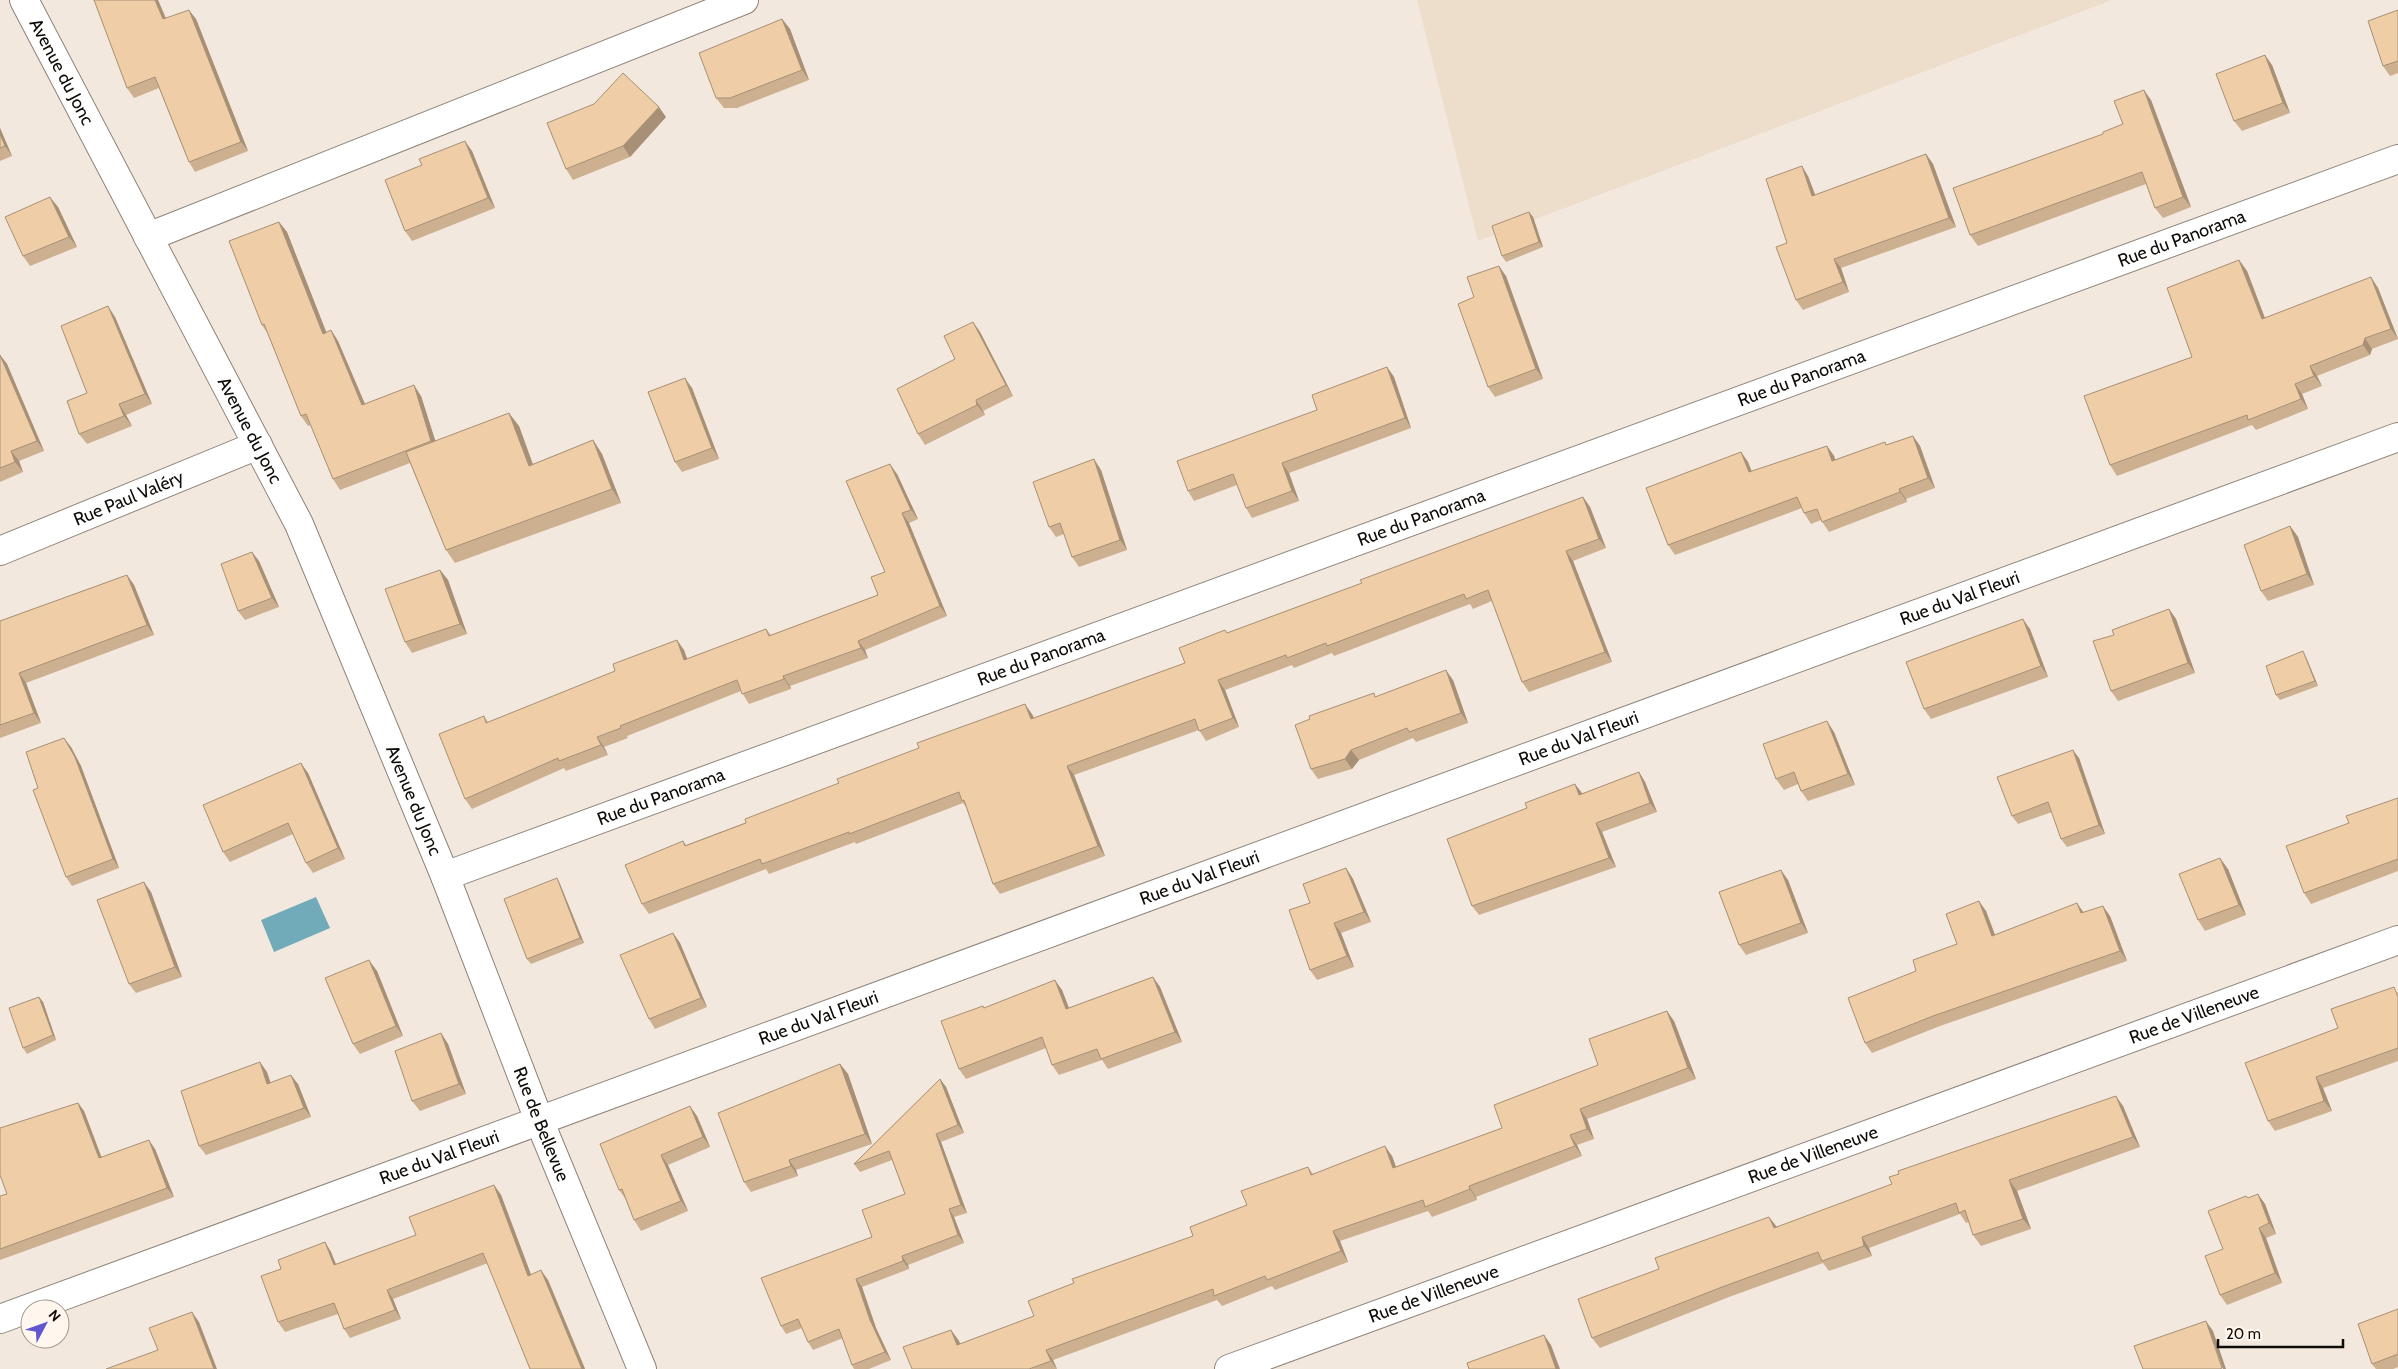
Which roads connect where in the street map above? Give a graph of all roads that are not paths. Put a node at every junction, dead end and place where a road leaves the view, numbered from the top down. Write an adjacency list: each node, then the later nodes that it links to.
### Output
1 (24, 0): 4 (street, Avenue du Jonc)
2 (744, 0): 4 (street)
3 (2398, 159): 8 (street, Rue du Panorama)
4 (148, 237): 6 (street, Avenue du Jonc)
5 (2398, 437): 10 (street, Rue du Val Fleuri)
6 (258, 445): 7 (street, Rue Paul Valéry); 8 (street, Avenue du Jonc)
7 (0, 551)
8 (445, 876): 10 (street, Rue de Bellevue)
9 (2398, 940): 13 (street, Rue de Villeneuve)
10 (539, 1120): 11 (street, Rue du Val Fleuri); 12 (street, Rue de Bellevue)
11 (0, 1319)
12 (642, 1369)
13 (1229, 1369)

